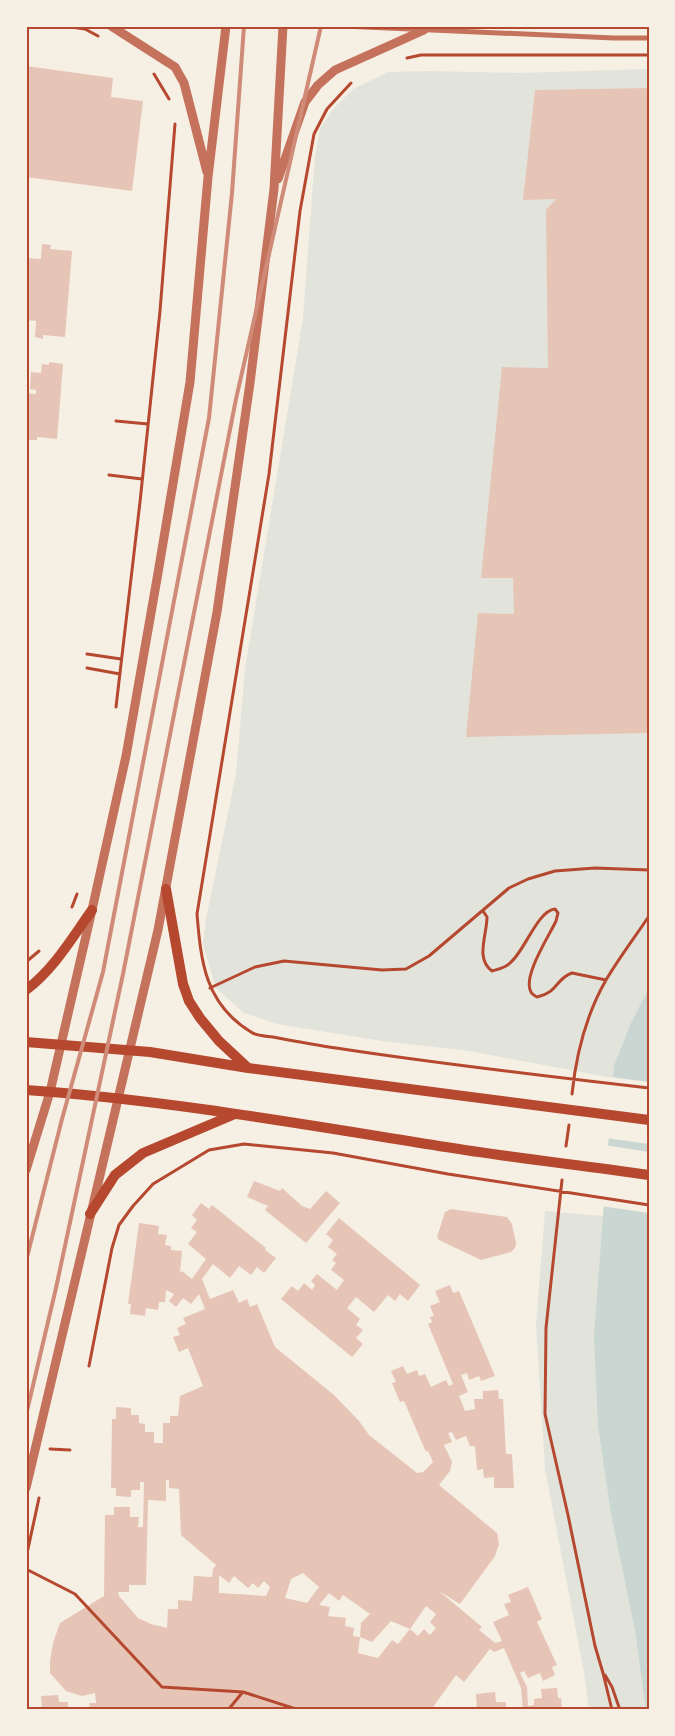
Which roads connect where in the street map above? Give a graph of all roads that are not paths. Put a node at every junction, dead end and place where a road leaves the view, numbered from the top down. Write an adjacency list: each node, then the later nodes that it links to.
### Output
1 (111, 26): 7 (street)
2 (226, 26): 7 (street)
3 (283, 26): 8 (street)
4 (343, 26): 5 (street)
5 (424, 30): 6 (street); 8 (street)
6 (649, 38)
7 (208, 178): 10 (street)
8 (274, 189): 9 (street)
9 (166, 889): 14 (street); 15 (main road)
10 (92, 910): 11 (main road); 13 (street)
11 (26, 990)
12 (26, 1042): 13 (main road)
13 (61, 1045): 14 (main road); 17 (street)
14 (130, 1051): 15 (main road); 18 (street)
15 (248, 1068): 20 (main road)
16 (26, 1090): 17 (main road)
17 (50, 1092): 18 (main road); 21 (street)
18 (119, 1098): 19 (main road); 23 (street)
19 (236, 1113): 22 (main road); 23 (main road)
20 (649, 1120)
21 (26, 1170)
22 (649, 1175)
23 (90, 1214): 24 (street)
24 (26, 1488)

